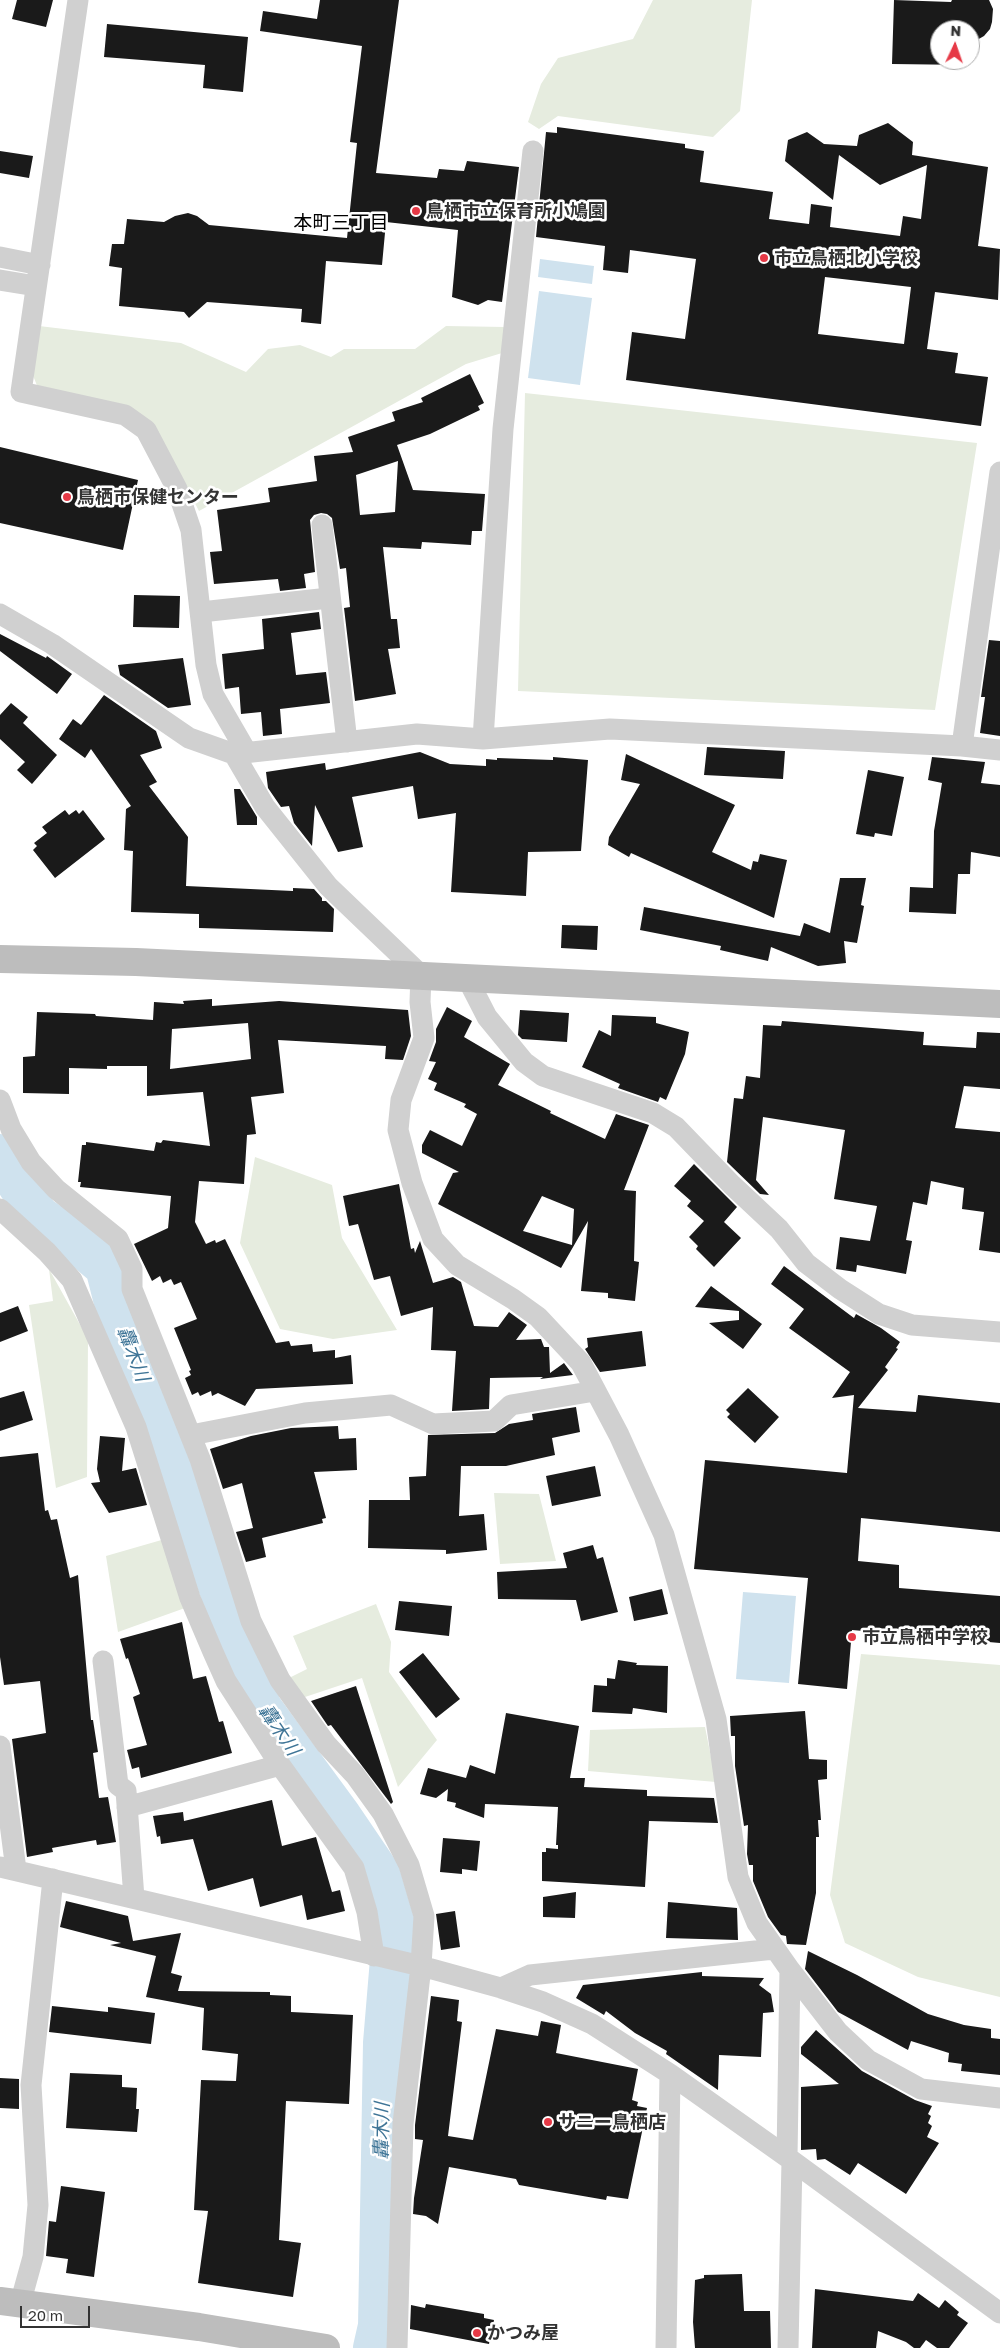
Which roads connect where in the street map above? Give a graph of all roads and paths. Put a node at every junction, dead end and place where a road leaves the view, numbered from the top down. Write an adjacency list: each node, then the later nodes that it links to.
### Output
1 (78, 0): 4 (street)
2 (532, 151): 12 (street)
3 (0, 257): 4 (street)
4 (40, 265): 6 (street)
5 (0, 280): 6 (street)
6 (36, 286): 10 (street)
7 (1000, 472): 14 (street)
8 (322, 525): 9 (street)
9 (329, 598): 10 (street); 13 (street)
10 (201, 612): 16 (street)
11 (0, 614): 16 (street)
12 (483, 739): 13 (street); 14 (street)
13 (347, 742): 16 (street)
14 (962, 746): 15 (street)
15 (1000, 750)
16 (240, 752): 18 (street)
17 (0, 959): 18 (street)
18 (421, 976): 19 (street); 24 (street)
19 (467, 978): 20 (street); 23 (street)
20 (1000, 1004)
21 (0, 1100): 25 (street)
22 (0, 1209): 28 (street)
23 (1000, 1332)
24 (595, 1391): 25 (street); 33 (street)
25 (191, 1435): 35 (street)
26 (103, 1661): 29 (street)
27 (0, 1746): 30 (street)
28 (280, 1765): 29 (street); 34 (street)
29 (127, 1807): 32 (street)
30 (8, 1868): 31 (street)
31 (53, 1879): 32 (street); 41 (street)
32 (134, 1898): 34 (street)
33 (774, 1949): 36 (street); 37 (street)
34 (377, 1957): 35 (street)
35 (421, 1966): 37 (street); 44 (street)
36 (790, 1970): 39 (street); 40 (street)
37 (501, 1988): 38 (street)
38 (670, 2074): 40 (street); 45 (street)
39 (1000, 2098)
40 (790, 2159): 42 (street); 46 (street)
41 (10, 2302): 43 (street)
42 (1000, 2313)
43 (326, 2348)
44 (397, 2348)
45 (666, 2348)
46 (788, 2348)

